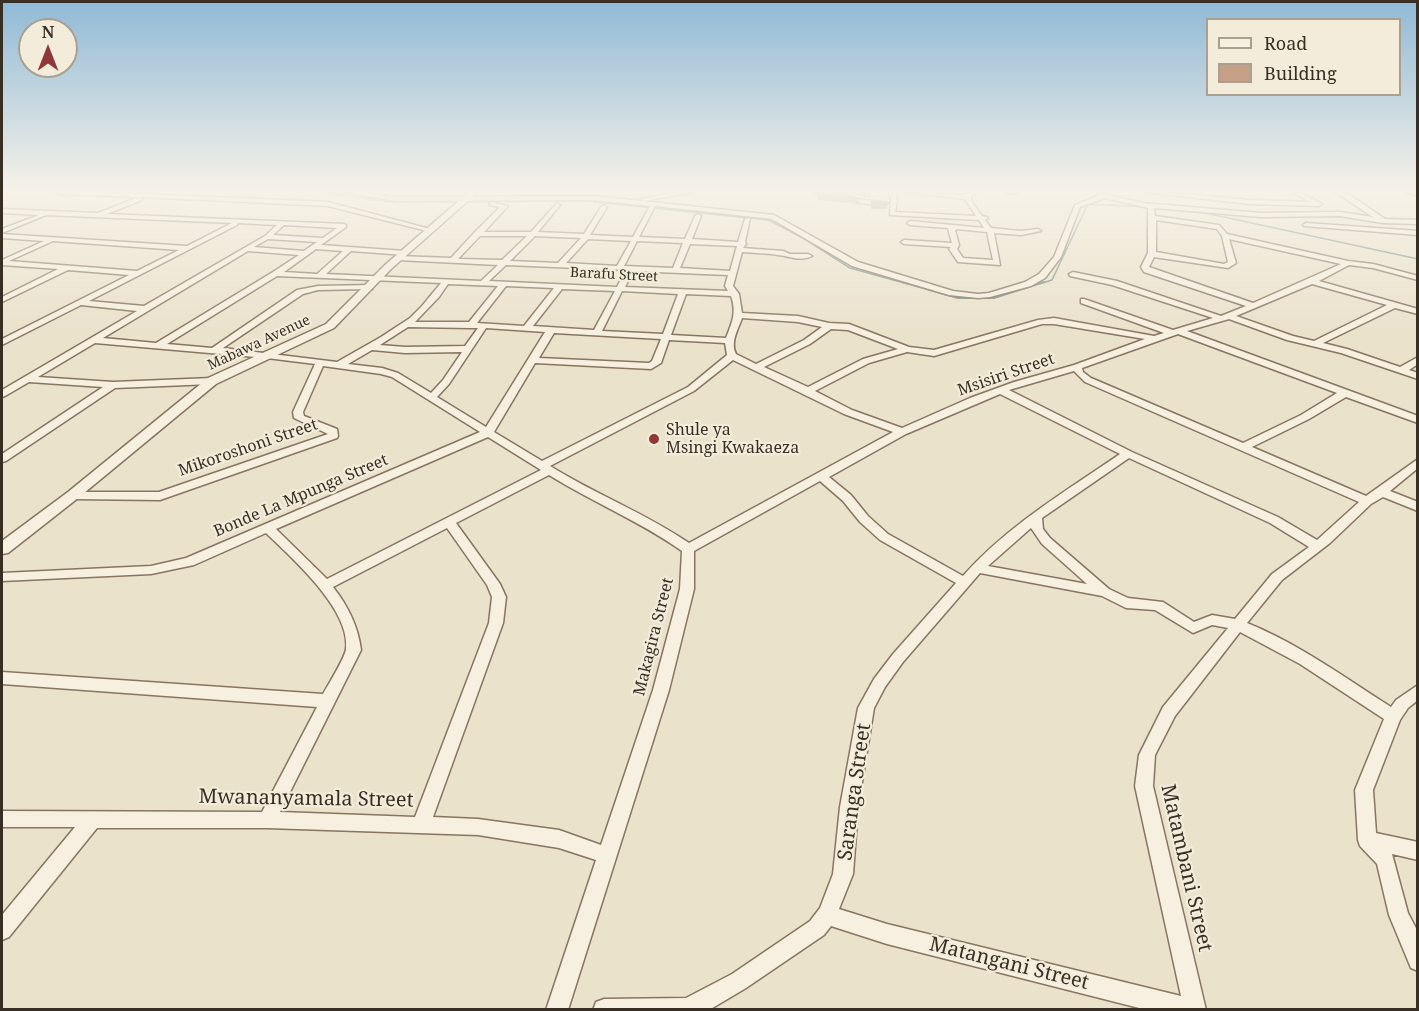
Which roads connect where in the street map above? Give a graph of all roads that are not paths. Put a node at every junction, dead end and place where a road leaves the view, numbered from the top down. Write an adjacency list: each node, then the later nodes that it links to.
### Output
1 (42, 239): 18 (street)
2 (206, 239): 26 (street)
3 (263, 239): 27 (street)
4 (308, 239): 19 (street)
5 (420, 239): 31 (street, Mabawa Avenue)
6 (471, 239): 33 (street)
7 (527, 239): 35 (street)
8 (584, 239): 37 (street)
9 (615, 239): 20 (street)
10 (743, 239): 25 (street)
11 (812, 239): 14 (street)
12 (954, 239): 23 (street)
13 (992, 239): 23 (street)
14 (1064, 239)
15 (1151, 239): 30 (street)
16 (1226, 239): 30 (street)
17 (1239, 239): 36 (street)
18 (52, 240): 26 (street); 34 (street)
19 (324, 240): 24 (street)
20 (636, 240): 21 (street); 38 (street)
21 (688, 240): 25 (street); 41 (street)
22 (904, 242): 23 (street)
23 (956, 245)
24 (315, 247): 28 (street); 29 (street)
25 (741, 247): 32 (street); 43 (street)
26 (189, 248): 42 (street)
27 (245, 249): 29 (street); 62 (street)
28 (348, 250): 31 (street); 46 (street)
29 (305, 253): 44 (street)
30 (1152, 254): 60 (street)
31 (402, 255): 33 (street); 50 (street, Mabawa Avenue)
32 (808, 256)
33 (454, 259): 35 (street)
34 (2, 263): 40 (street)
35 (501, 263): 37 (street); 51 (street)
36 (1348, 263): 47 (street); 49 (street, Msisiri Street)
37 (560, 265): 38 (street)
38 (620, 267): 39 (street)
39 (631, 268): 41 (street); 54 (street)
40 (65, 269): 42 (street); 57 (street)
41 (676, 269): 43 (street)
42 (141, 273): 59 (street)
43 (732, 273): 56 (street)
44 (276, 274): 46 (street, Barafu Street); 80 (street)
45 (1073, 274): 65 (street)
46 (320, 275): 50 (street, Barafu Street)
47 (1418, 278)
48 (447, 281): 50 (street, Barafu Street); 51 (street, Barafu Street); 66 (street)
49 (1312, 281): 60 (street, Msisiri Street); 61 (street)
50 (372, 283): 84 (street); 85 (street, Mabawa Avenue)
51 (483, 283): 52 (street, Barafu Street)
52 (504, 284): 53 (street, Barafu Street); 67 (street)
53 (561, 285): 54 (street, Barafu Street); 70 (street)
54 (622, 288): 55 (street, Barafu Street); 72 (street)
55 (682, 292): 56 (street, Barafu Street); 74 (street)
56 (735, 294): 64 (street)
57 (2, 299)
58 (1084, 301): 73 (street)
59 (81, 303): 62 (street); 77 (street)
60 (1251, 304): 65 (street, Msisiri Street)
61 (1392, 306): 63 (street); 79 (street)
62 (145, 309): 76 (street)
63 (1418, 312)
64 (740, 315): 69 (street); 78 (street)
65 (1224, 317): 73 (street, Msisiri Street); 79 (street)
66 (406, 324): 67 (street); 81 (street)
67 (471, 325): 68 (street)
68 (484, 326): 70 (street); 82 (street)
69 (829, 326): 83 (street); 92 (street)
70 (527, 328): 71 (street)
71 (550, 330): 72 (street); 87 (street)
72 (597, 332): 74 (street)
73 (1176, 332): 75 (street, Msisiri Street); 100 (street)
74 (667, 335): 78 (street); 87 (street)
75 (1156, 338): 83 (street); 91 (street, Msisiri Street)
76 (95, 339): 80 (street); 95 (street)
77 (3, 340)
78 (729, 341): 86 (street)
79 (1315, 345): 93 (street)
80 (157, 346): 84 (street)
81 (369, 347): 82 (street); 90 (street)
82 (467, 349): 102 (street)
83 (907, 349): 99 (street)
84 (212, 351): 85 (street)
85 (267, 356): 89 (street); 96 (street, Mabawa Avenue)
86 (732, 356): 92 (street); 110 (street)
87 (532, 360): 105 (street)
88 (1418, 360): 93 (street)
89 (320, 363): 90 (street); 113 (street, Mikoroshoni Street)
90 (339, 365): 102 (street)
91 (1077, 367): 98 (street, Msisiri Street); 106 (street)
92 (754, 368): 99 (street)
93 (1402, 370): 94 (street)
94 (1418, 376)
95 (28, 378): 97 (street); 101 (street)
96 (212, 381): 97 (street); 113 (street, Mabawa Avenue)
97 (113, 385): 108 (street)
98 (1001, 390): 104 (street, Msisiri Street); 107 (street)
99 (808, 391): 104 (street)
100 (1345, 393): 103 (street); 106 (street)
101 (2, 394)
102 (432, 398): 105 (street)
103 (1418, 420)
104 (902, 432): 111 (street, Msisiri Street)
105 (488, 433): 110 (street); 118 (street, Bonde La Mpunga Street)
106 (1243, 447): 114 (street)
107 (1128, 454): 116 (street, Saranga Street); 119 (street)
108 (2, 459)
109 (1418, 462): 112 (street, Matambani Street)
110 (545, 468): 117 (street); 121 (street)
111 (821, 476): 121 (street, Msisiri Street); 124 (street)
112 (1382, 492): 114 (street, Matambani Street); 115 (street)
113 (73, 495): 120 (street, Mabawa Avenue)
114 (1367, 501): 119 (street, Matambani Street)
115 (1418, 507)
116 (1036, 517): 122 (street, Saranga Street); 126 (street)
117 (448, 522): 125 (street); 135 (street)
118 (268, 529): 123 (street, Bonde La Mpunga Street); 125 (street)
119 (1322, 543): 127 (street, Matambani Street)
120 (2, 549)
121 (688, 549): 138 (street, Makagira Street)
122 (977, 568): 124 (street, Saranga Street); 126 (street)
123 (2, 576)
124 (964, 582): 139 (street, Saranga Street)
125 (326, 585): 130 (street)
126 (1105, 592): 127 (street)
127 (1238, 626): 131 (street); 144 (street, Matambani Street)
128 (2, 678): 130 (street)
129 (1418, 691): 131 (street)
130 (327, 701): 134 (street)
131 (1393, 717): 136 (street)
132 (2, 819): 133 (street, Mwananyamala Street)
133 (93, 819): 134 (street, Mwananyamala Street); 140 (street)
134 (267, 820): 135 (street, Mwananyamala Street)
135 (420, 825): 138 (street, Mwananyamala Street)
136 (1367, 840): 137 (street); 141 (street)
137 (1418, 851)
138 (606, 855): 142 (street, Makagira Street)
139 (827, 915): 143 (street, Saranga Street); 144 (street, Matangani Street)
140 (2, 930)
141 (1418, 961)
142 (557, 1010)
143 (604, 1010)
144 (1194, 1010)

